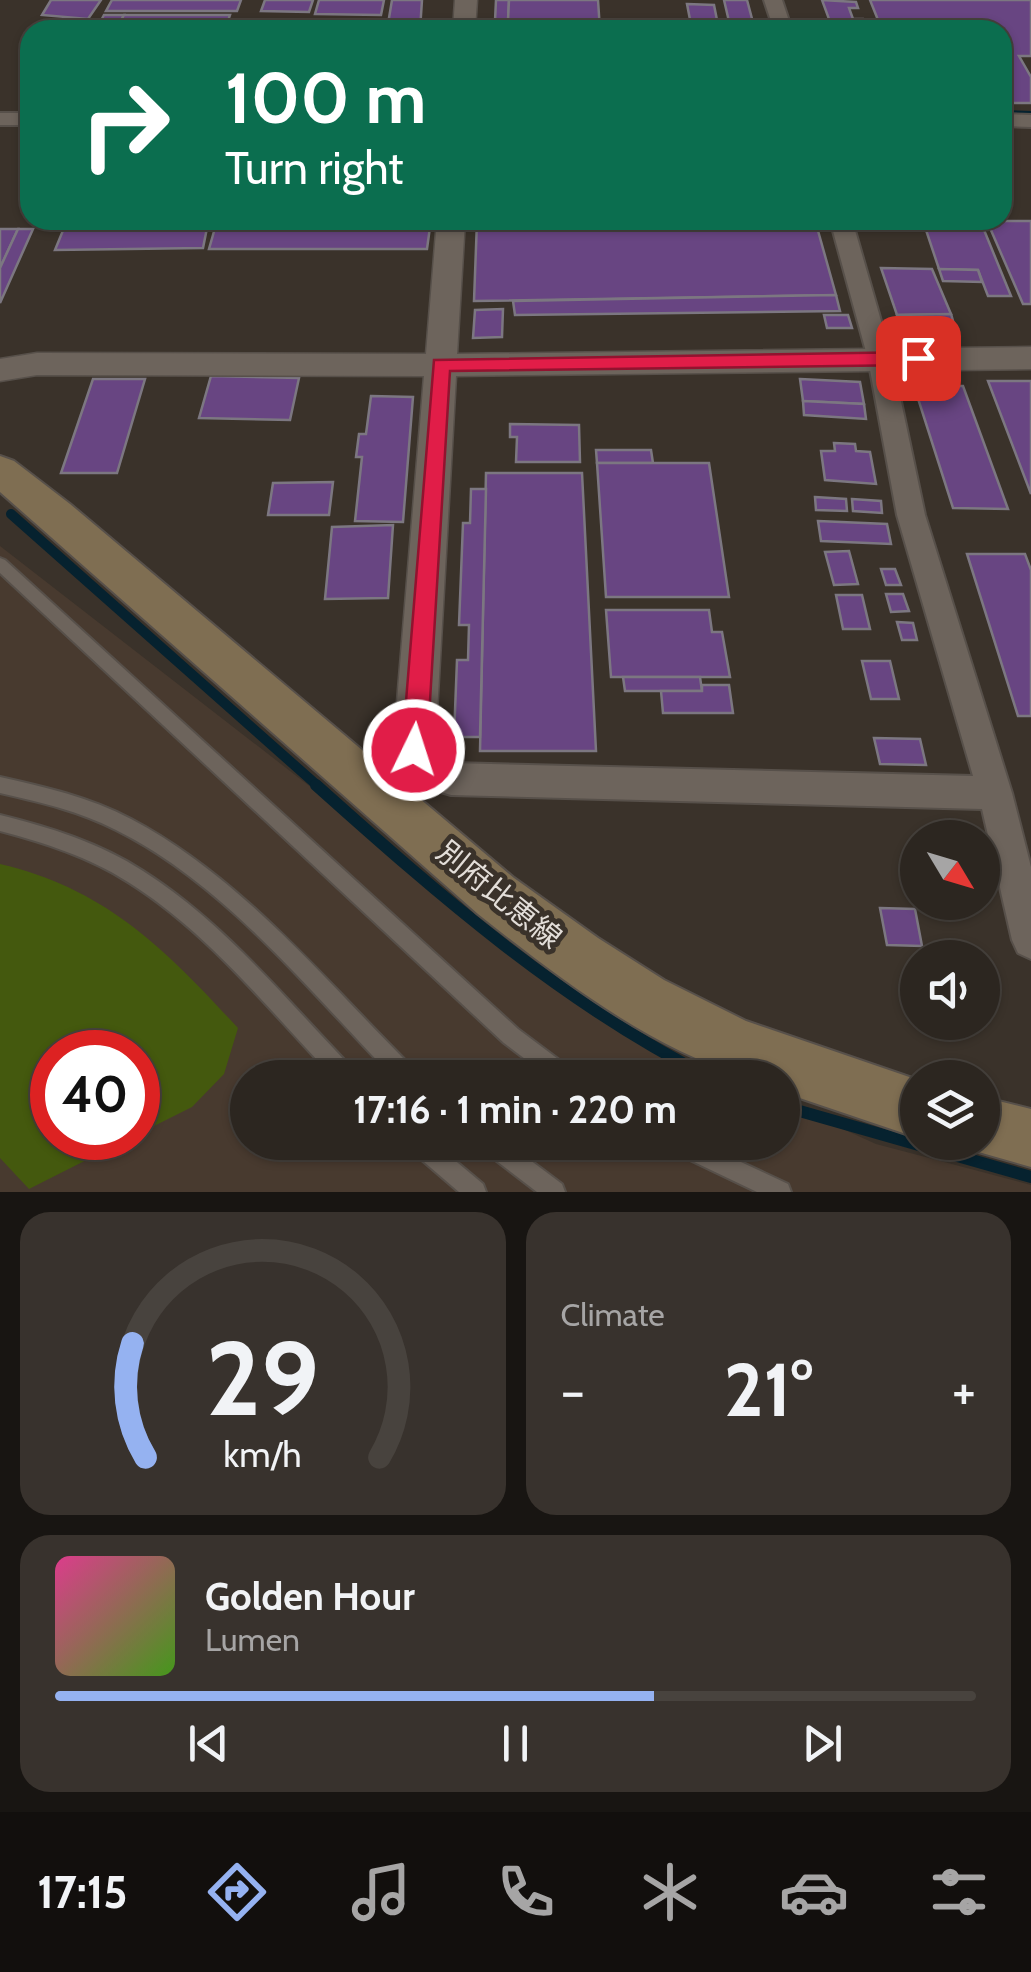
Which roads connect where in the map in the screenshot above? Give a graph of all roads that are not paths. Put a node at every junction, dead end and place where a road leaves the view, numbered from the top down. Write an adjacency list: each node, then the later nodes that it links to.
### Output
1 (450, 230): 5 (street)
2 (845, 230): 4 (street)
3 (1031, 358): 4 (street)
4 (880, 359): 5 (street); 11 (street)
5 (441, 364): 6 (street); 9 (street)
6 (0, 370)
7 (0, 471): 17 (main road, 別府比恵線)
8 (0, 564): 16 (lane)
9 (426, 773): 11 (street)
10 (0, 785): 15 (lane)
11 (995, 794): 13 (street)
12 (0, 823): 14 (lane)
13 (1031, 940)
14 (330, 1060)
15 (391, 1060)
16 (543, 1060)
17 (900, 1103)
18 (1000, 1130): 19 (main road)
19 (1031, 1138)
20 (437, 1160): 23 (lane)
21 (512, 1160): 24 (lane)
22 (712, 1160): 25 (lane)
23 (475, 1192)
24 (554, 1192)
25 (780, 1192)

